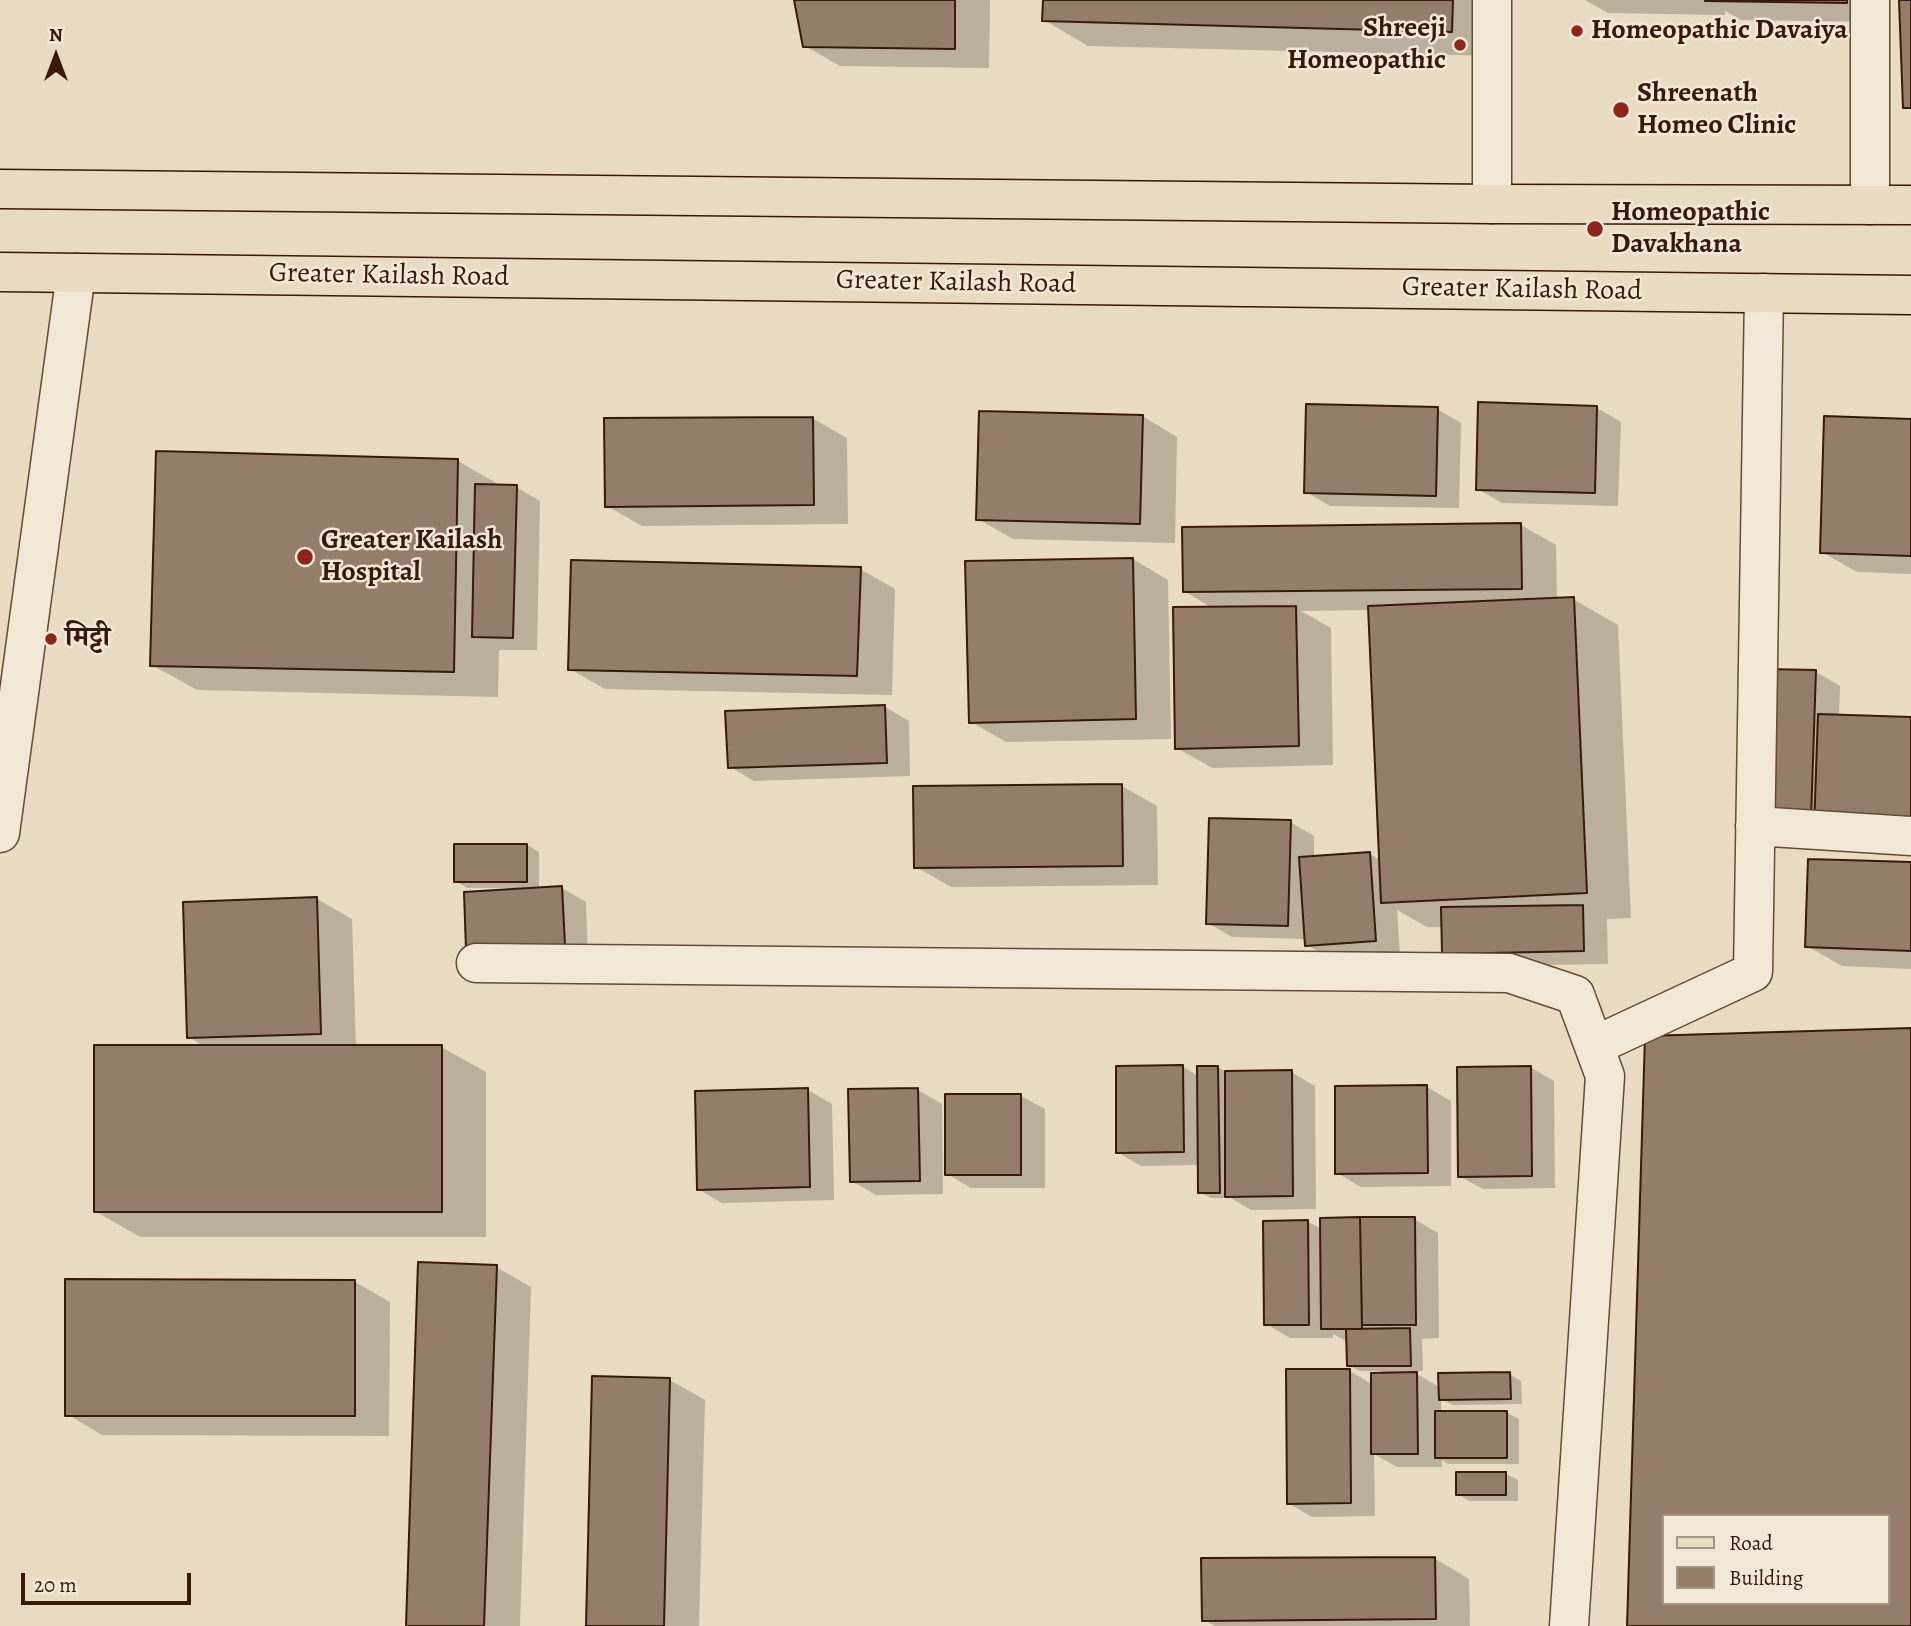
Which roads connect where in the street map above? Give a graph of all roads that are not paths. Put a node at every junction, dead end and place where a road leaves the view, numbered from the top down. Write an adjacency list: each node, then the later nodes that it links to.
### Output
1 (1492, 0): 4 (street)
2 (1870, 0): 5 (street)
3 (0, 189): 4 (main road)
4 (1492, 204): 5 (main road)
5 (1870, 205): 6 (main road)
6 (1911, 205)
7 (0, 272): 8 (main road, Greater Kailash Road)
8 (76, 273): 9 (main road, Greater Kailash Road); 12 (street)
9 (1764, 293): 10 (main road, Greater Kailash Road); 11 (street)
10 (1911, 295)
11 (1755, 826): 13 (street); 15 (street)
12 (0, 833)
13 (1911, 836)
14 (476, 963): 15 (street)
15 (1594, 1046): 16 (street)
16 (1569, 1626)

